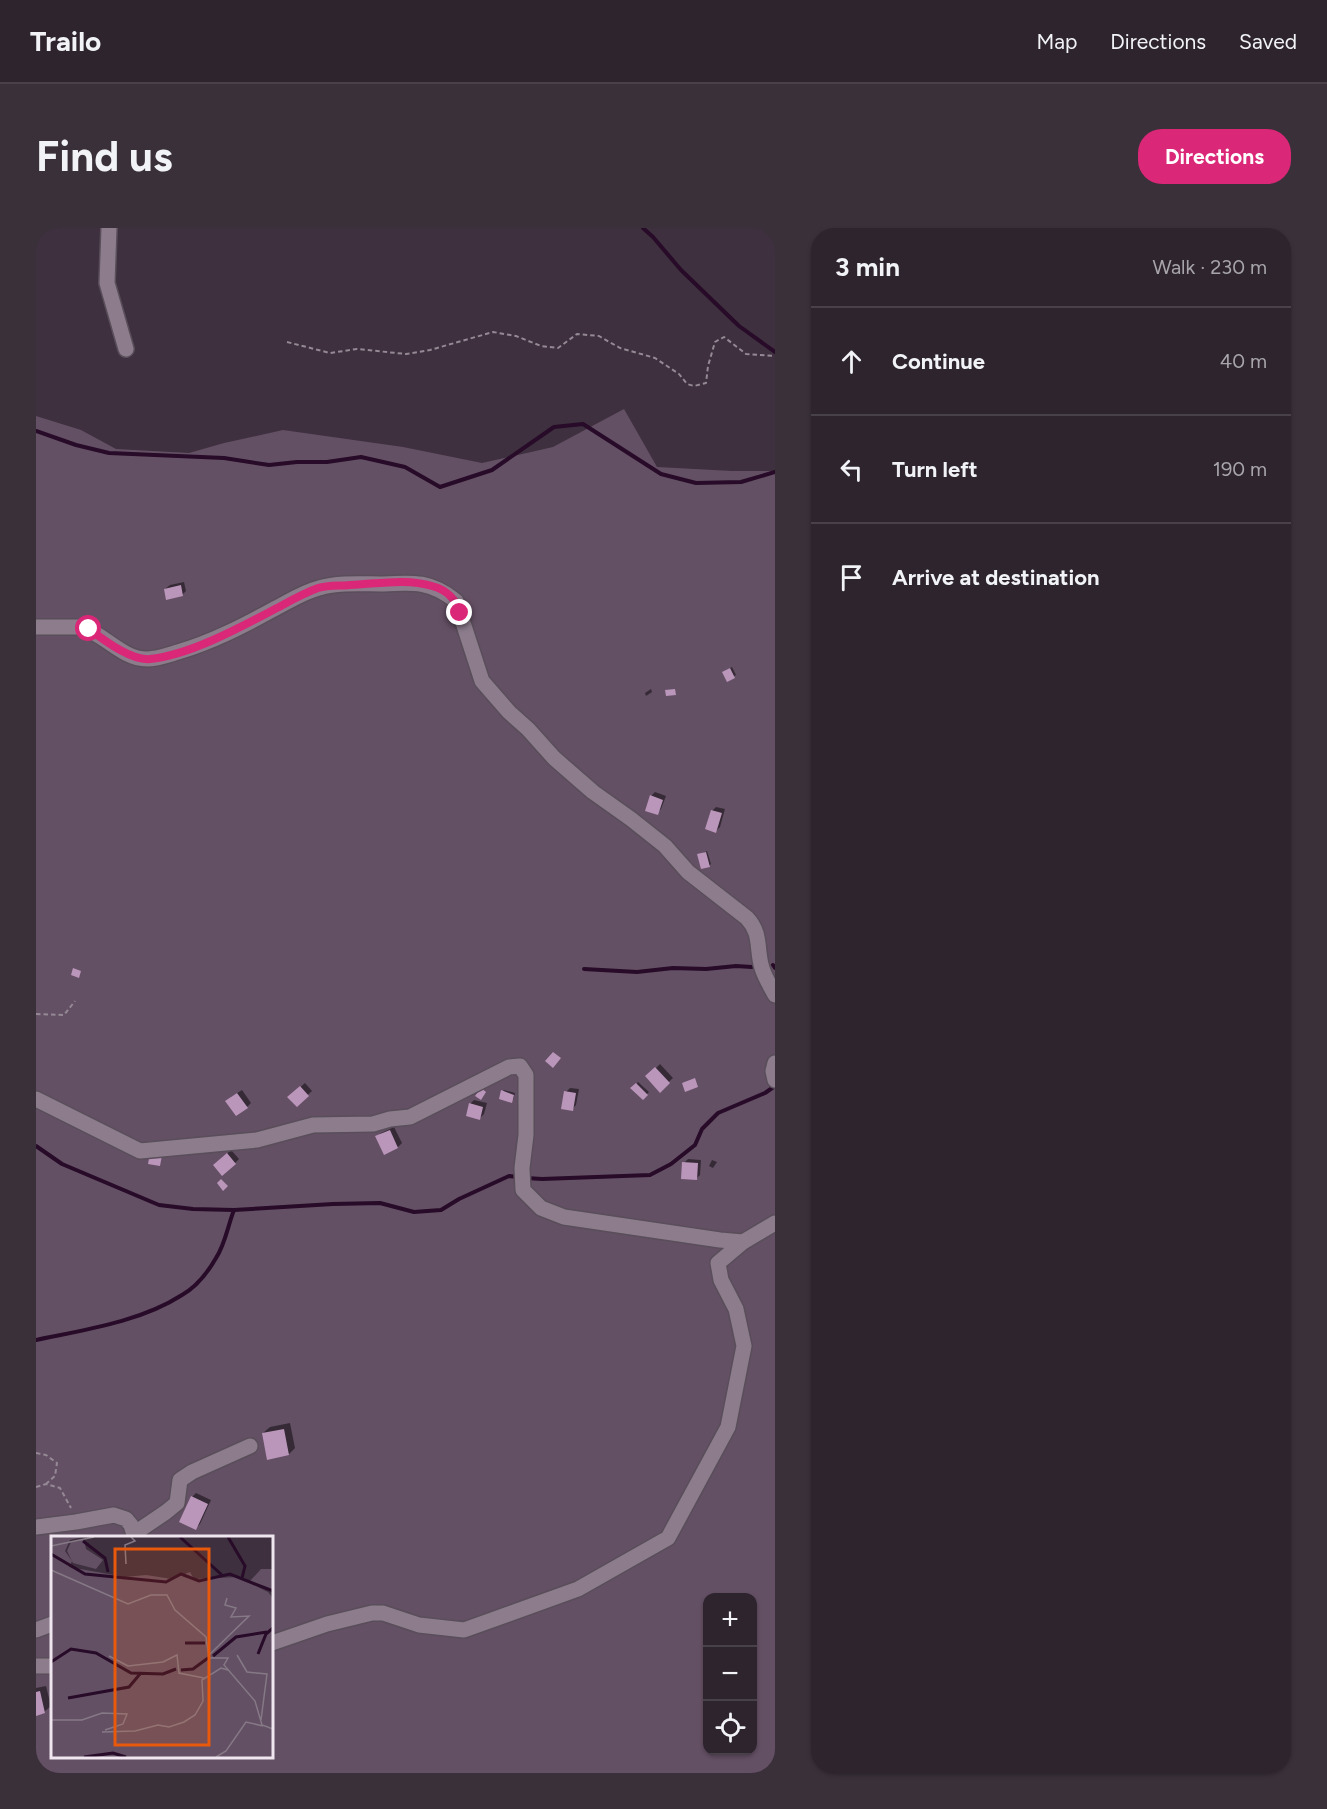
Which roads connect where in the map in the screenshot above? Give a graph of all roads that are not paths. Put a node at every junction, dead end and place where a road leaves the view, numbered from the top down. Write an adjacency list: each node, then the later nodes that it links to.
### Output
1 (109, 228): 2 (street)
2 (126, 349)
3 (36, 627): 4 (street)
4 (775, 995)
5 (36, 1099): 7 (street)
6 (775, 1223): 7 (street)
7 (743, 1242): 13 (street)
8 (250, 1446): 10 (street)
9 (36, 1527): 10 (street)
10 (135, 1535)
11 (51, 1624): 12 (street)
12 (36, 1630)
13 (273, 1642)

